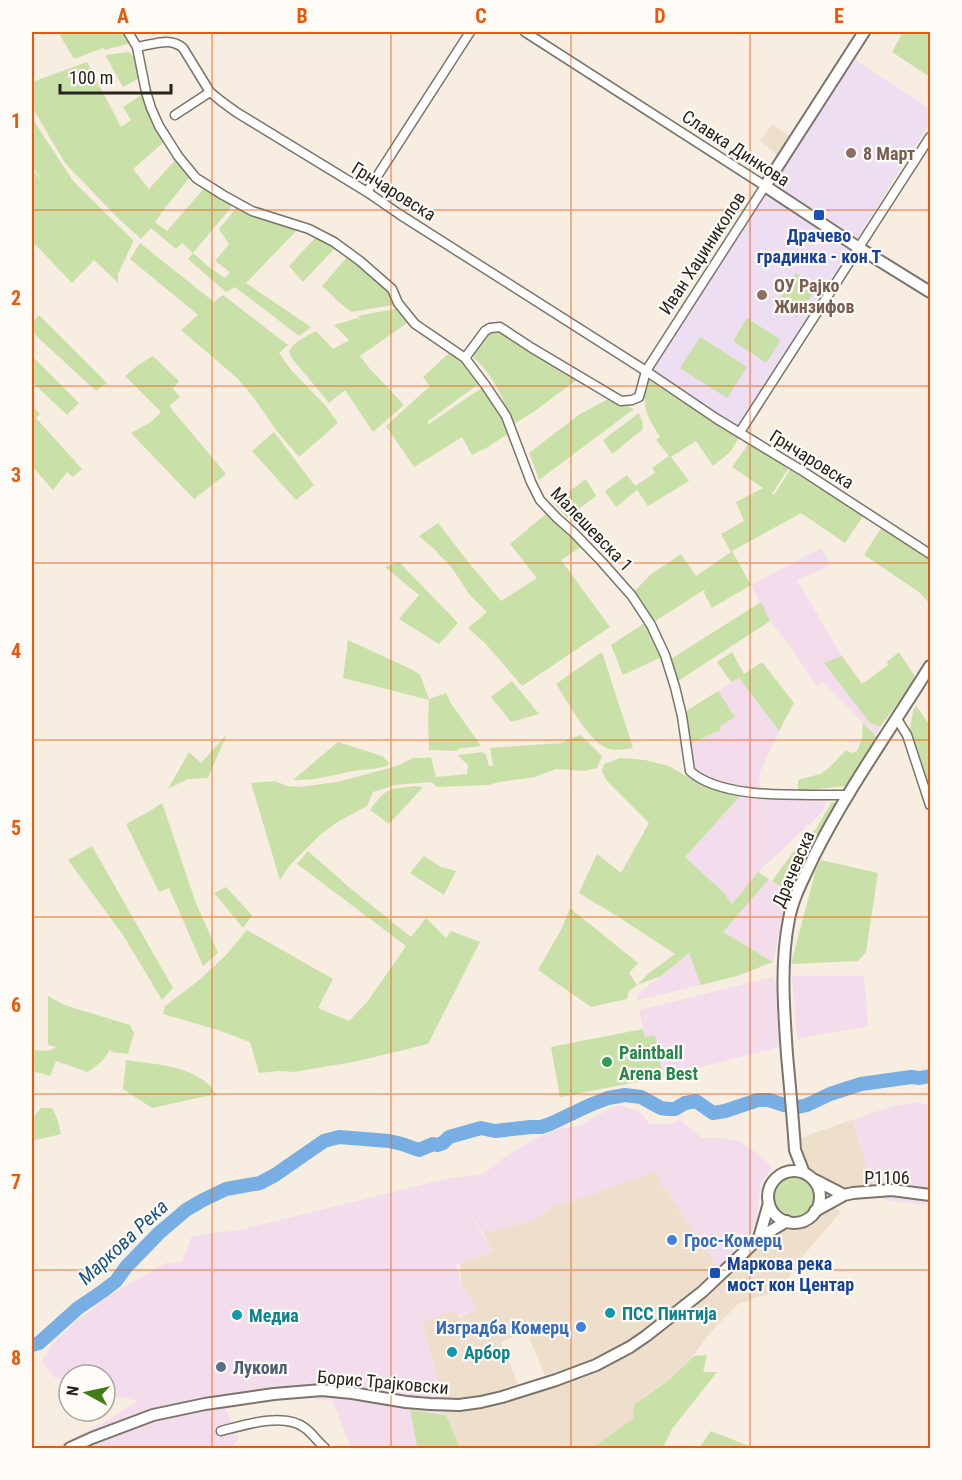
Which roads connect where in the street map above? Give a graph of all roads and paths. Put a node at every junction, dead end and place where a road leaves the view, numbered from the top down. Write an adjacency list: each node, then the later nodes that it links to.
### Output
1 (128, 32): 5 (street, Малешевска 1)
2 (470, 32): 10 (street)
3 (525, 32): 9 (street, Славка Динкова)
4 (864, 32): 9 (main road, Иван Хаџиниколов)
5 (137, 47): 6 (street, Грнчаровска); 13 (street, Малешевска 1)
6 (210, 92): 7 (street); 10 (street, Грнчаровска)
7 (175, 115)
8 (930, 137): 11 (street)
9 (765, 186): 11 (main road, Славка Динкова); 14 (street, Иван Хаџиниколов)
10 (367, 192): 14 (street, Грнчаровска)
11 (859, 248): 12 (main road, Славка Динкова); 15 (street)
12 (930, 292)
13 (465, 358): 14 (street); 19 (street, Малешевска 1)
14 (646, 371): 15 (street, Грнчаровска)
15 (740, 432): 16 (street, Грнчаровска)
16 (930, 554)
17 (930, 666): 18 (main road, Драчевска)
18 (897, 719): 19 (main road, Драчевска); 20 (street)
19 (849, 795): 21 (main road, Драчевска)
20 (930, 805)
21 (795, 1150): 22 (main road, Драчевска); 23 (main road, Драчевска)
22 (786, 1172): 23 (main road); 26 (main road)
23 (809, 1176): 24 (main road); 27 (main road)
24 (844, 1195): 25 (main road, P1106); 27 (main road, Борис Трајковски)
25 (930, 1195)
26 (769, 1203): 28 (main road); 29 (main road)
27 (815, 1212): 28 (main road, Борис Трајковски)
28 (786, 1221): 29 (main road, Борис Трајковски)
29 (759, 1238): 31 (main road, Борис Трајковски)
30 (221, 1431): 32 (street)
31 (69, 1449)
32 (325, 1449)

